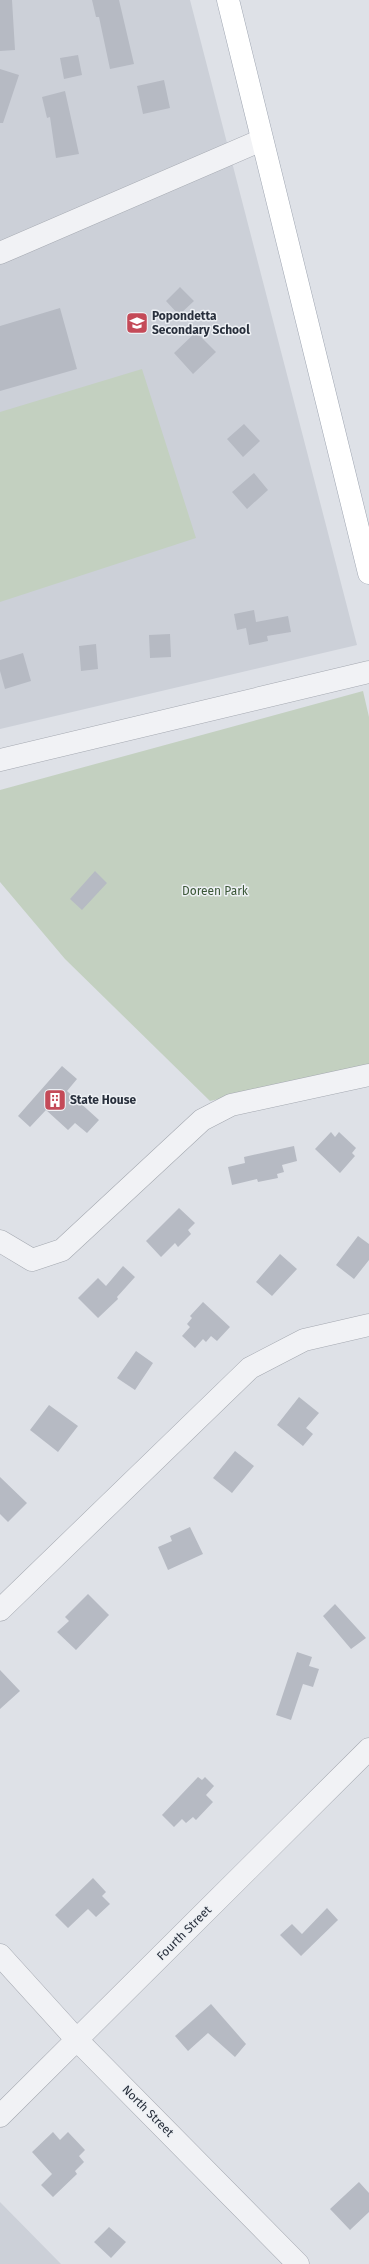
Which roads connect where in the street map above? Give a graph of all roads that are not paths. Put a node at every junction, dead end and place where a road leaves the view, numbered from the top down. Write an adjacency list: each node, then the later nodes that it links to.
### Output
1 (228, 0): 2 (main road)
2 (262, 140): 3 (street); 4 (main road)
3 (0, 254)
4 (369, 573)
5 (369, 672): 6 (street)
6 (0, 760)
7 (369, 1075): 8 (street)
8 (0, 1241)
9 (369, 1325): 10 (street)
10 (0, 1610)
11 (369, 1749): 13 (street, Fourth Street)
12 (0, 1955): 13 (street, North Street)
13 (77, 2040): 14 (street, Fourth Street); 15 (street, North Street)
14 (0, 2116)
15 (298, 2264)

